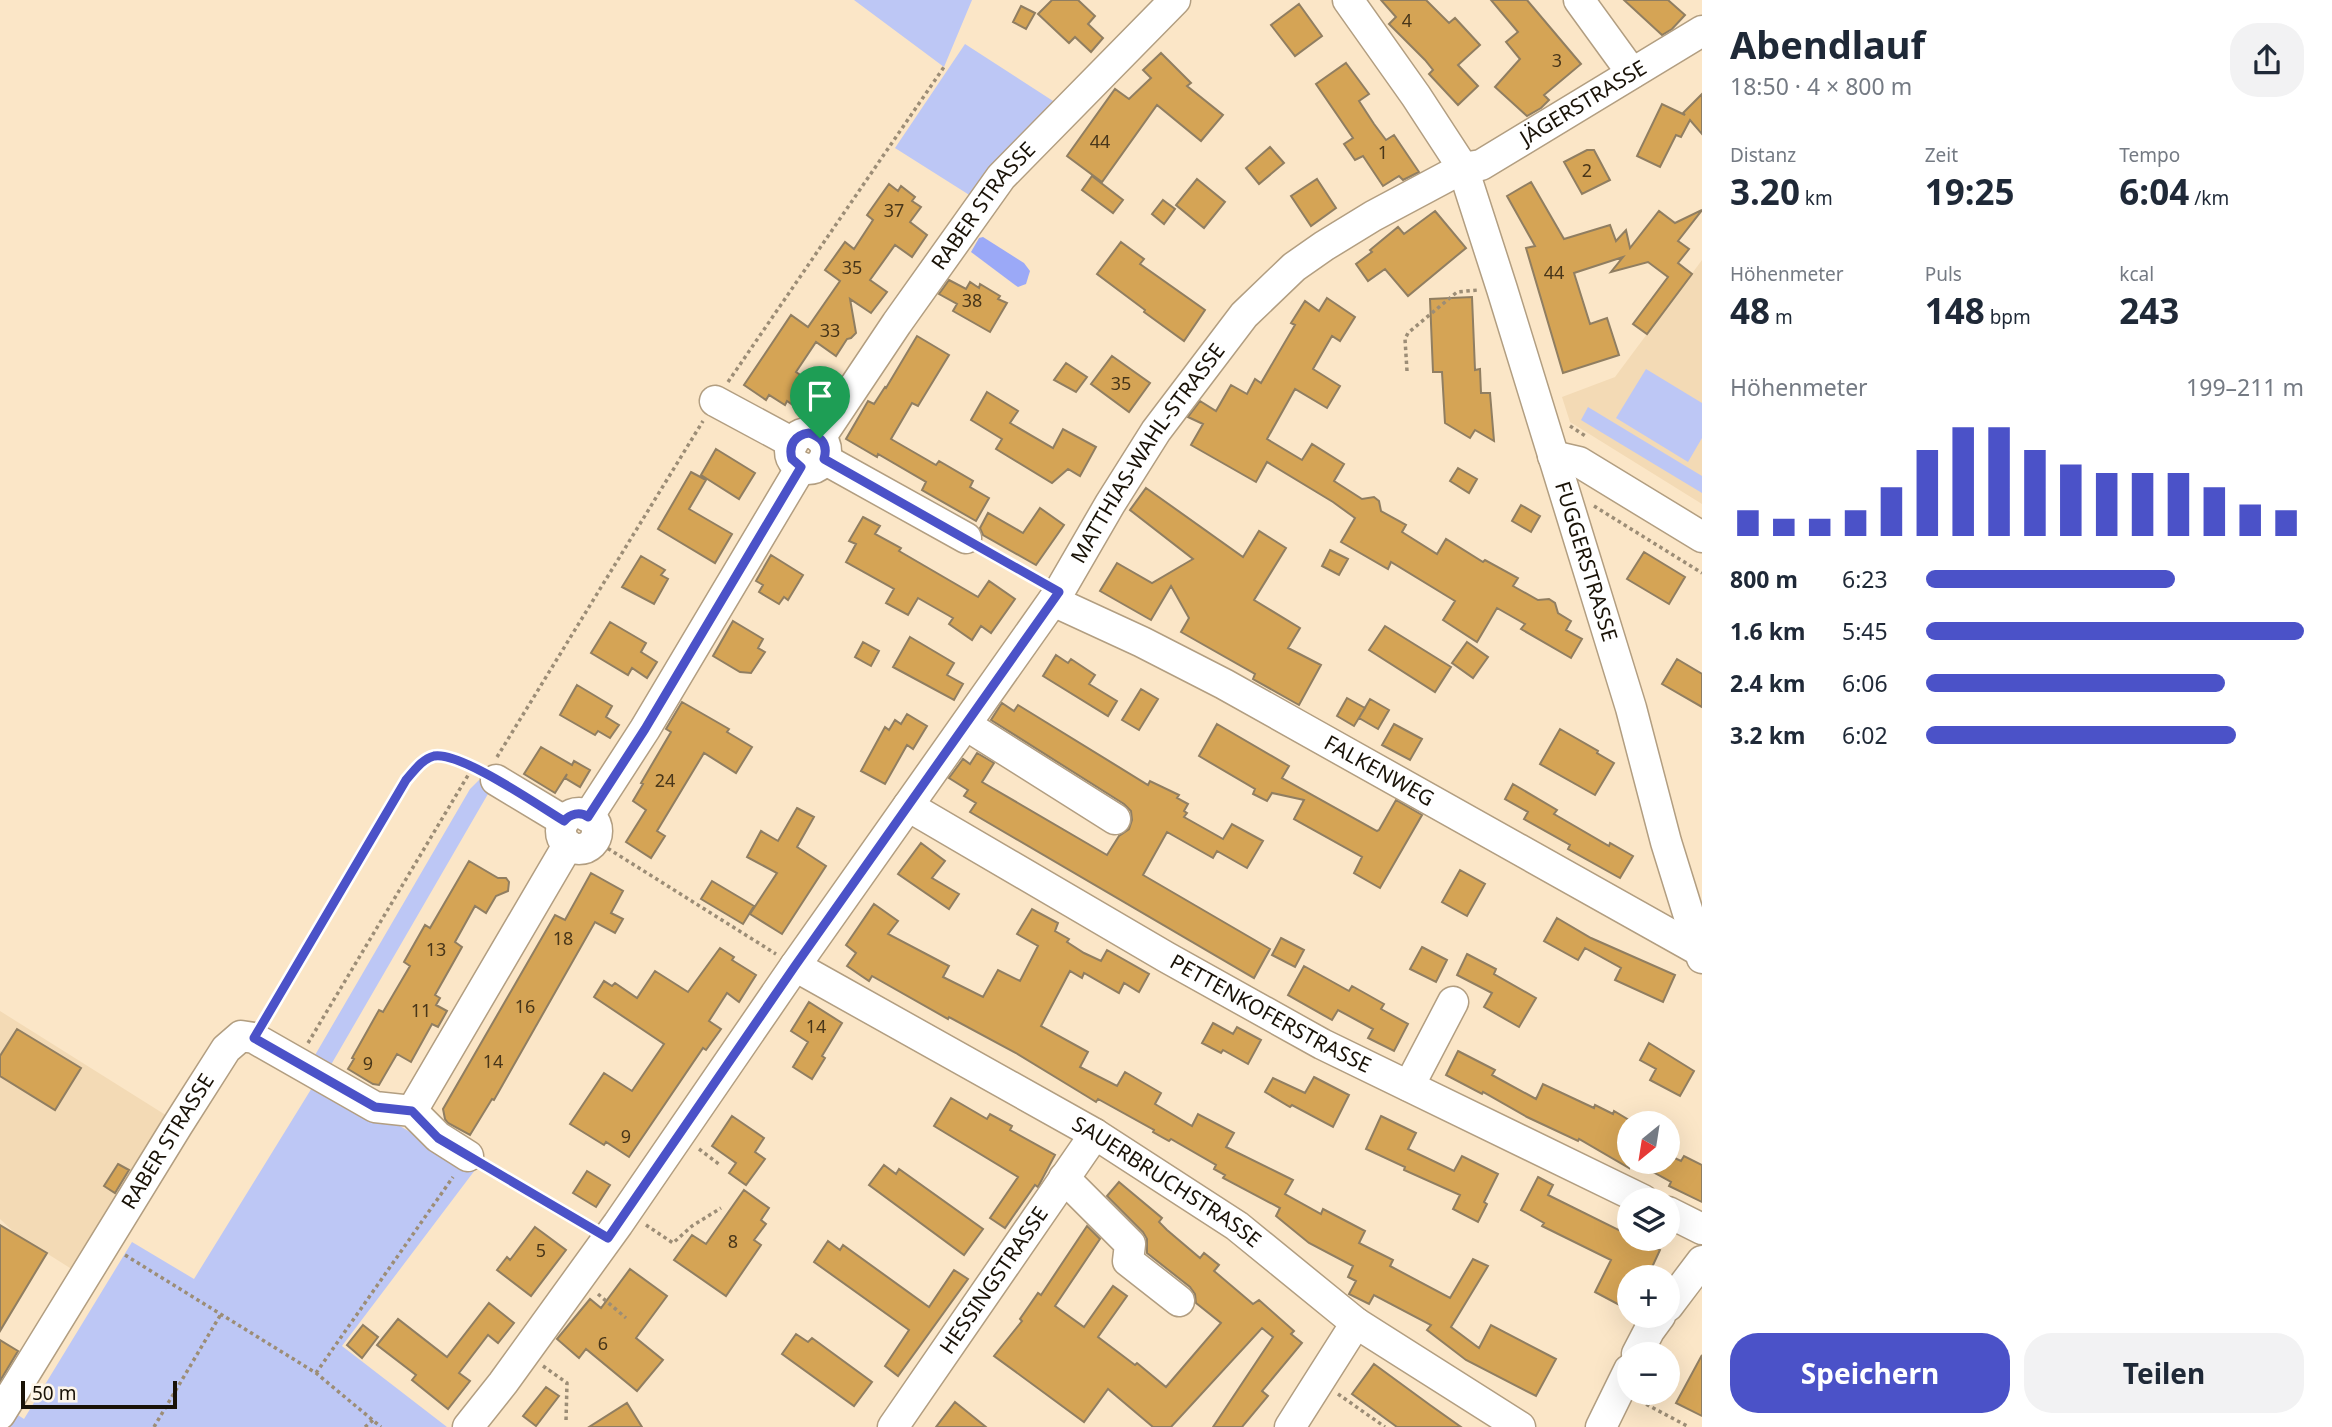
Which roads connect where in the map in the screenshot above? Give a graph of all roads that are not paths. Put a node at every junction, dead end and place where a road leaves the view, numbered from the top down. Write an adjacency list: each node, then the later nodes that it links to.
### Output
1 (1175, 0): 8 (street, RABER STRASSE)
2 (1348, 0): 6 (street, FUGGERSTRASSE)
3 (1579, 0): 5 (street)
4 (1702, 31): 5 (street, JÄGERSTRASSE)
5 (1632, 73): 6 (street, JÄGERSTRASSE)
6 (1463, 168): 9 (street, FUGGERSTRASSE); 12 (street, MATTHIAS-WAHL-STRASSE)
7 (715, 401): 8 (street)
8 (809, 452): 11 (street); 17 (street, RABER STRASSE)
9 (1553, 456): 10 (street); 18 (street, FUGGERSTRASSE)
10 (1702, 537)
11 (966, 538)
12 (1056, 597): 13 (street, MATTHIAS-WAHL-STRASSE); 18 (street, FALKENWEG)
13 (966, 725): 15 (street, MATTHIAS-WAHL-STRASSE); 16 (street)
14 (484, 773): 17 (street)
15 (908, 806): 19 (street, MATTHIAS-WAHL-STRASSE); 21 (street, PETTENKOFERSTRASSE)
16 (1115, 819)
17 (579, 831): 22 (street, RABER STRASSE)
18 (1701, 955)
19 (795, 966): 23 (street, SAUERBRUCHSTRASSE); 35 (street, MATTHIAS-WAHL-STRASSE)
20 (1453, 1002): 21 (street)
21 (1409, 1086): 26 (street, PETTENKOFERSTRASSE)
22 (412, 1111): 24 (street); 34 (street, RABER STRASSE)
23 (1095, 1134): 25 (street, HESSINGSTRASSE); 32 (street, SAUERBRUCHSTRASSE)
24 (468, 1156)
25 (1064, 1178): 31 (street); 36 (street, HESSINGSTRASSE)
26 (1618, 1188)
27 (1680, 1218): 28 (street)
28 (1702, 1229)
29 (1702, 1261): 30 (street)
30 (1680, 1290)
31 (1179, 1301)
32 (1356, 1323): 37 (street); 38 (street, SAUERBRUCHSTRASSE)
33 (1617, 1395): 39 (street)
34 (0, 1414)
35 (468, 1427)
36 (893, 1427)
37 (1290, 1427)
38 (1520, 1427)
39 (1601, 1427)

